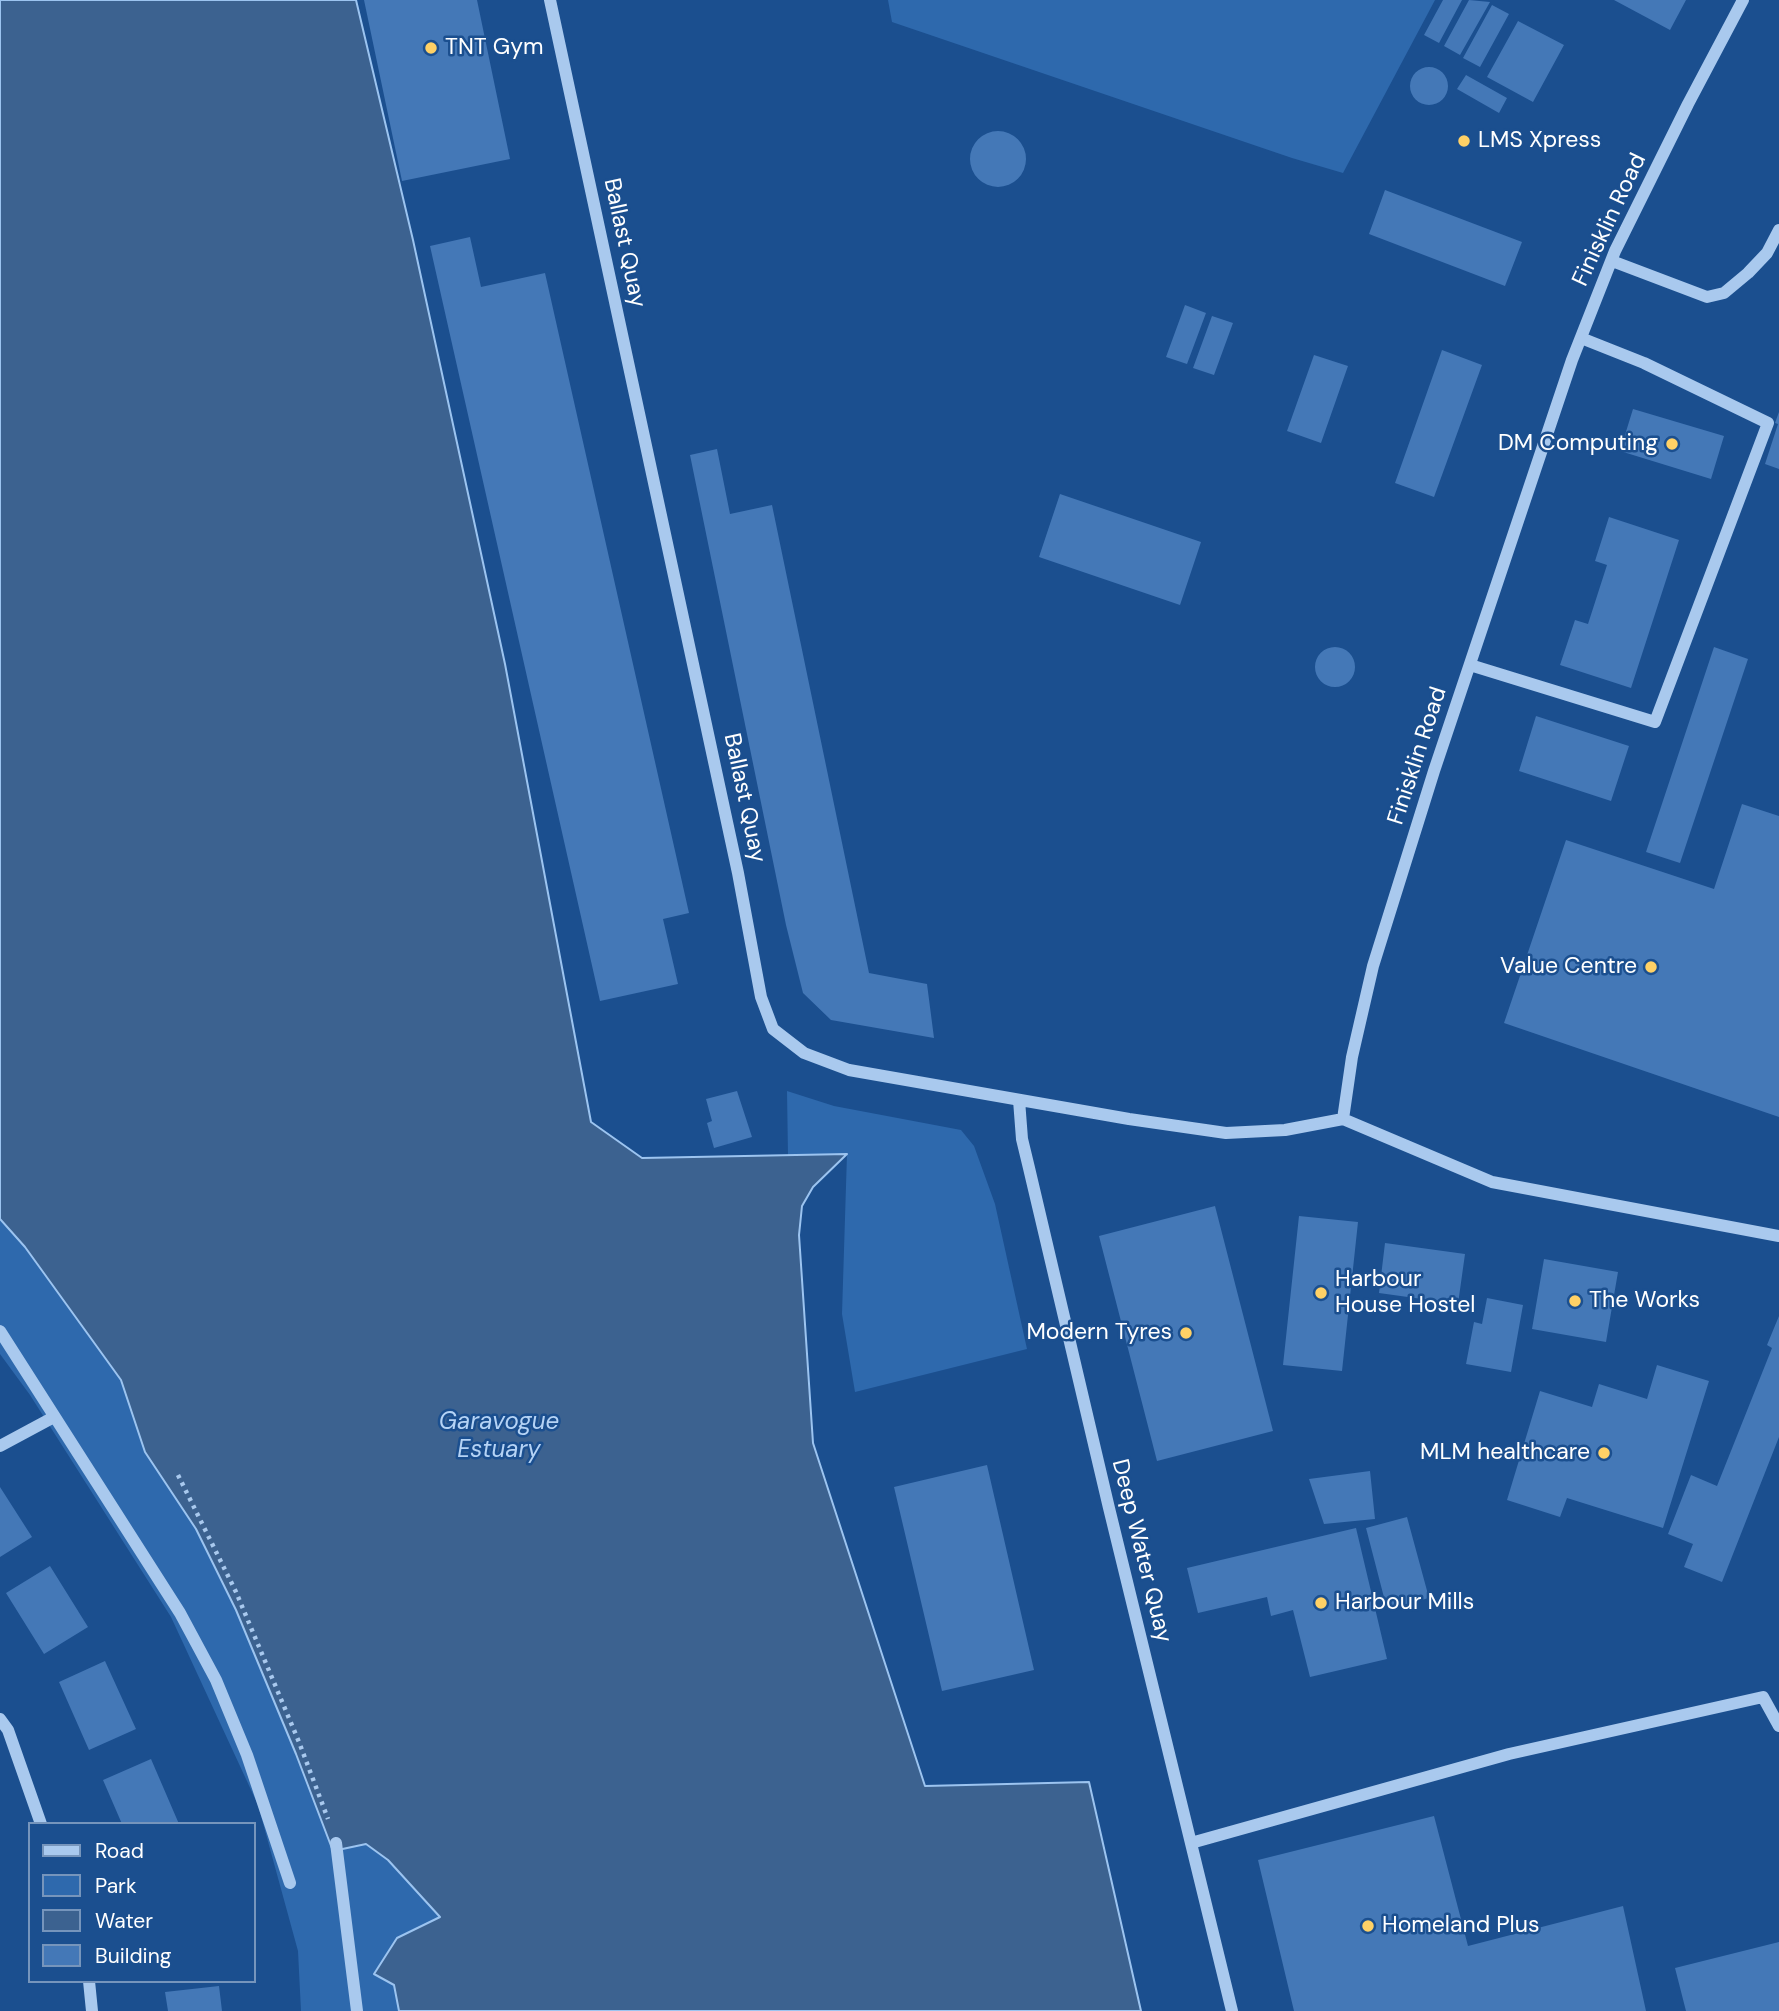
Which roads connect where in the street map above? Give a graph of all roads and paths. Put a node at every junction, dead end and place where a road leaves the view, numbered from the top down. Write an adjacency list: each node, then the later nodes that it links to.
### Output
1 (550, 0): 7 (street, Ballast Quay)
2 (1743, 0): 4 (street, Finisklin Road)
3 (1779, 230): 4 (street)
4 (1612, 261): 5 (street, Finisklin Road)
5 (1581, 338): 6 (street, Finisklin Road); 6 (street)
6 (1470, 665): 8 (street, Finisklin Road)
7 (1019, 1100): 8 (street, Ballast Quay); 18 (street, Deep Water Quay)
8 (1343, 1119): 9 (street)
9 (1779, 1236)
10 (0, 1332): 11 (street)
11 (54, 1417): 12 (street); 19 (street)
12 (0, 1446)
13 (178, 1475): 17 (path)
14 (0, 1719): 16 (street)
15 (1779, 1726): 18 (street)
16 (40, 1822)
17 (336, 1843): 22 (street)
18 (1191, 1843): 23 (street, Deep Water Quay)
19 (290, 1883)
20 (89, 1983): 21 (street)
21 (92, 2011)
22 (357, 2011)
23 (1232, 2011)

